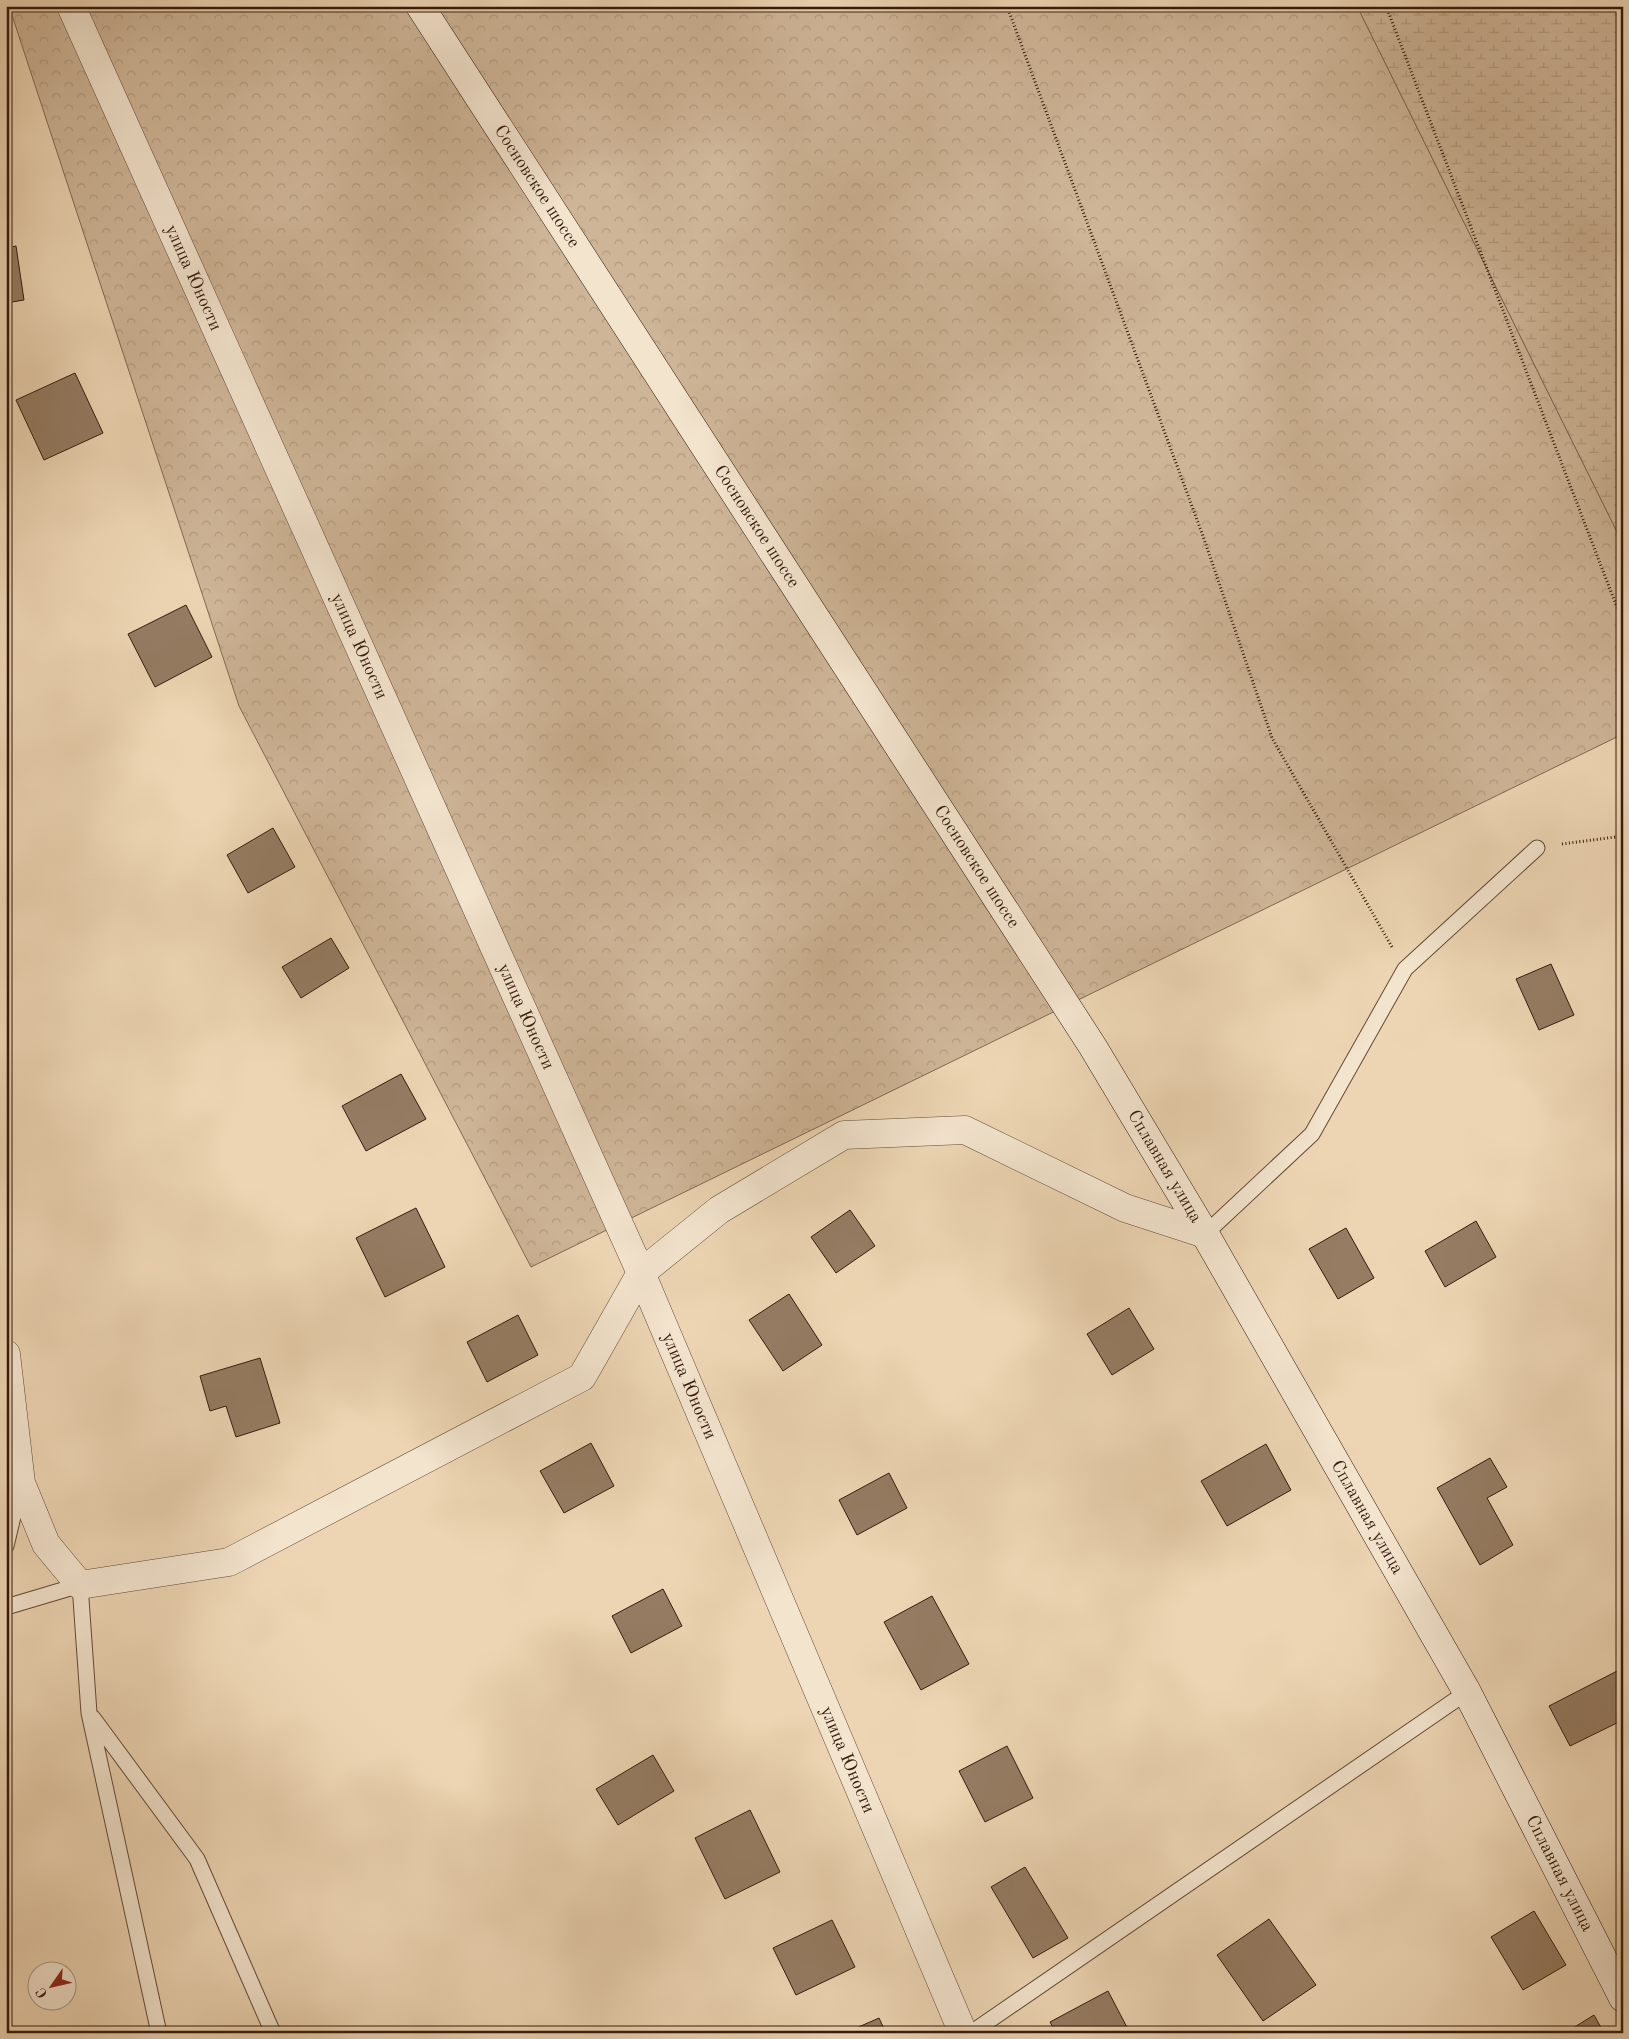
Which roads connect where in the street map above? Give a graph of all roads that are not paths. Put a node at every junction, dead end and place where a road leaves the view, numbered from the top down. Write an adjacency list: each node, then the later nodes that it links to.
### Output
1 (71, 6): 6 (street, улица Юности)
2 (420, 6): 4 (street, Сосновское шоссе)
3 (1537, 848): 5 (lane)
4 (1093, 1047): 5 (street, Сплавная улица)
5 (1205, 1234): 6 (street); 12 (street, Сплавная улица)
6 (641, 1273): 10 (street); 17 (street, улица Юности)
7 (6, 1354): 8 (street)
8 (21, 1483): 9 (lane); 10 (street)
9 (6, 1546)
10 (80, 1585): 11 (lane); 13 (lane)
11 (6, 1607)
12 (1467, 1692): 14 (street, Сплавная улица); 18 (lane)
13 (89, 1713): 15 (lane); 16 (lane)
14 (1623, 1998)
15 (159, 2033)
16 (273, 2033)
17 (963, 2033)
18 (971, 2033)

